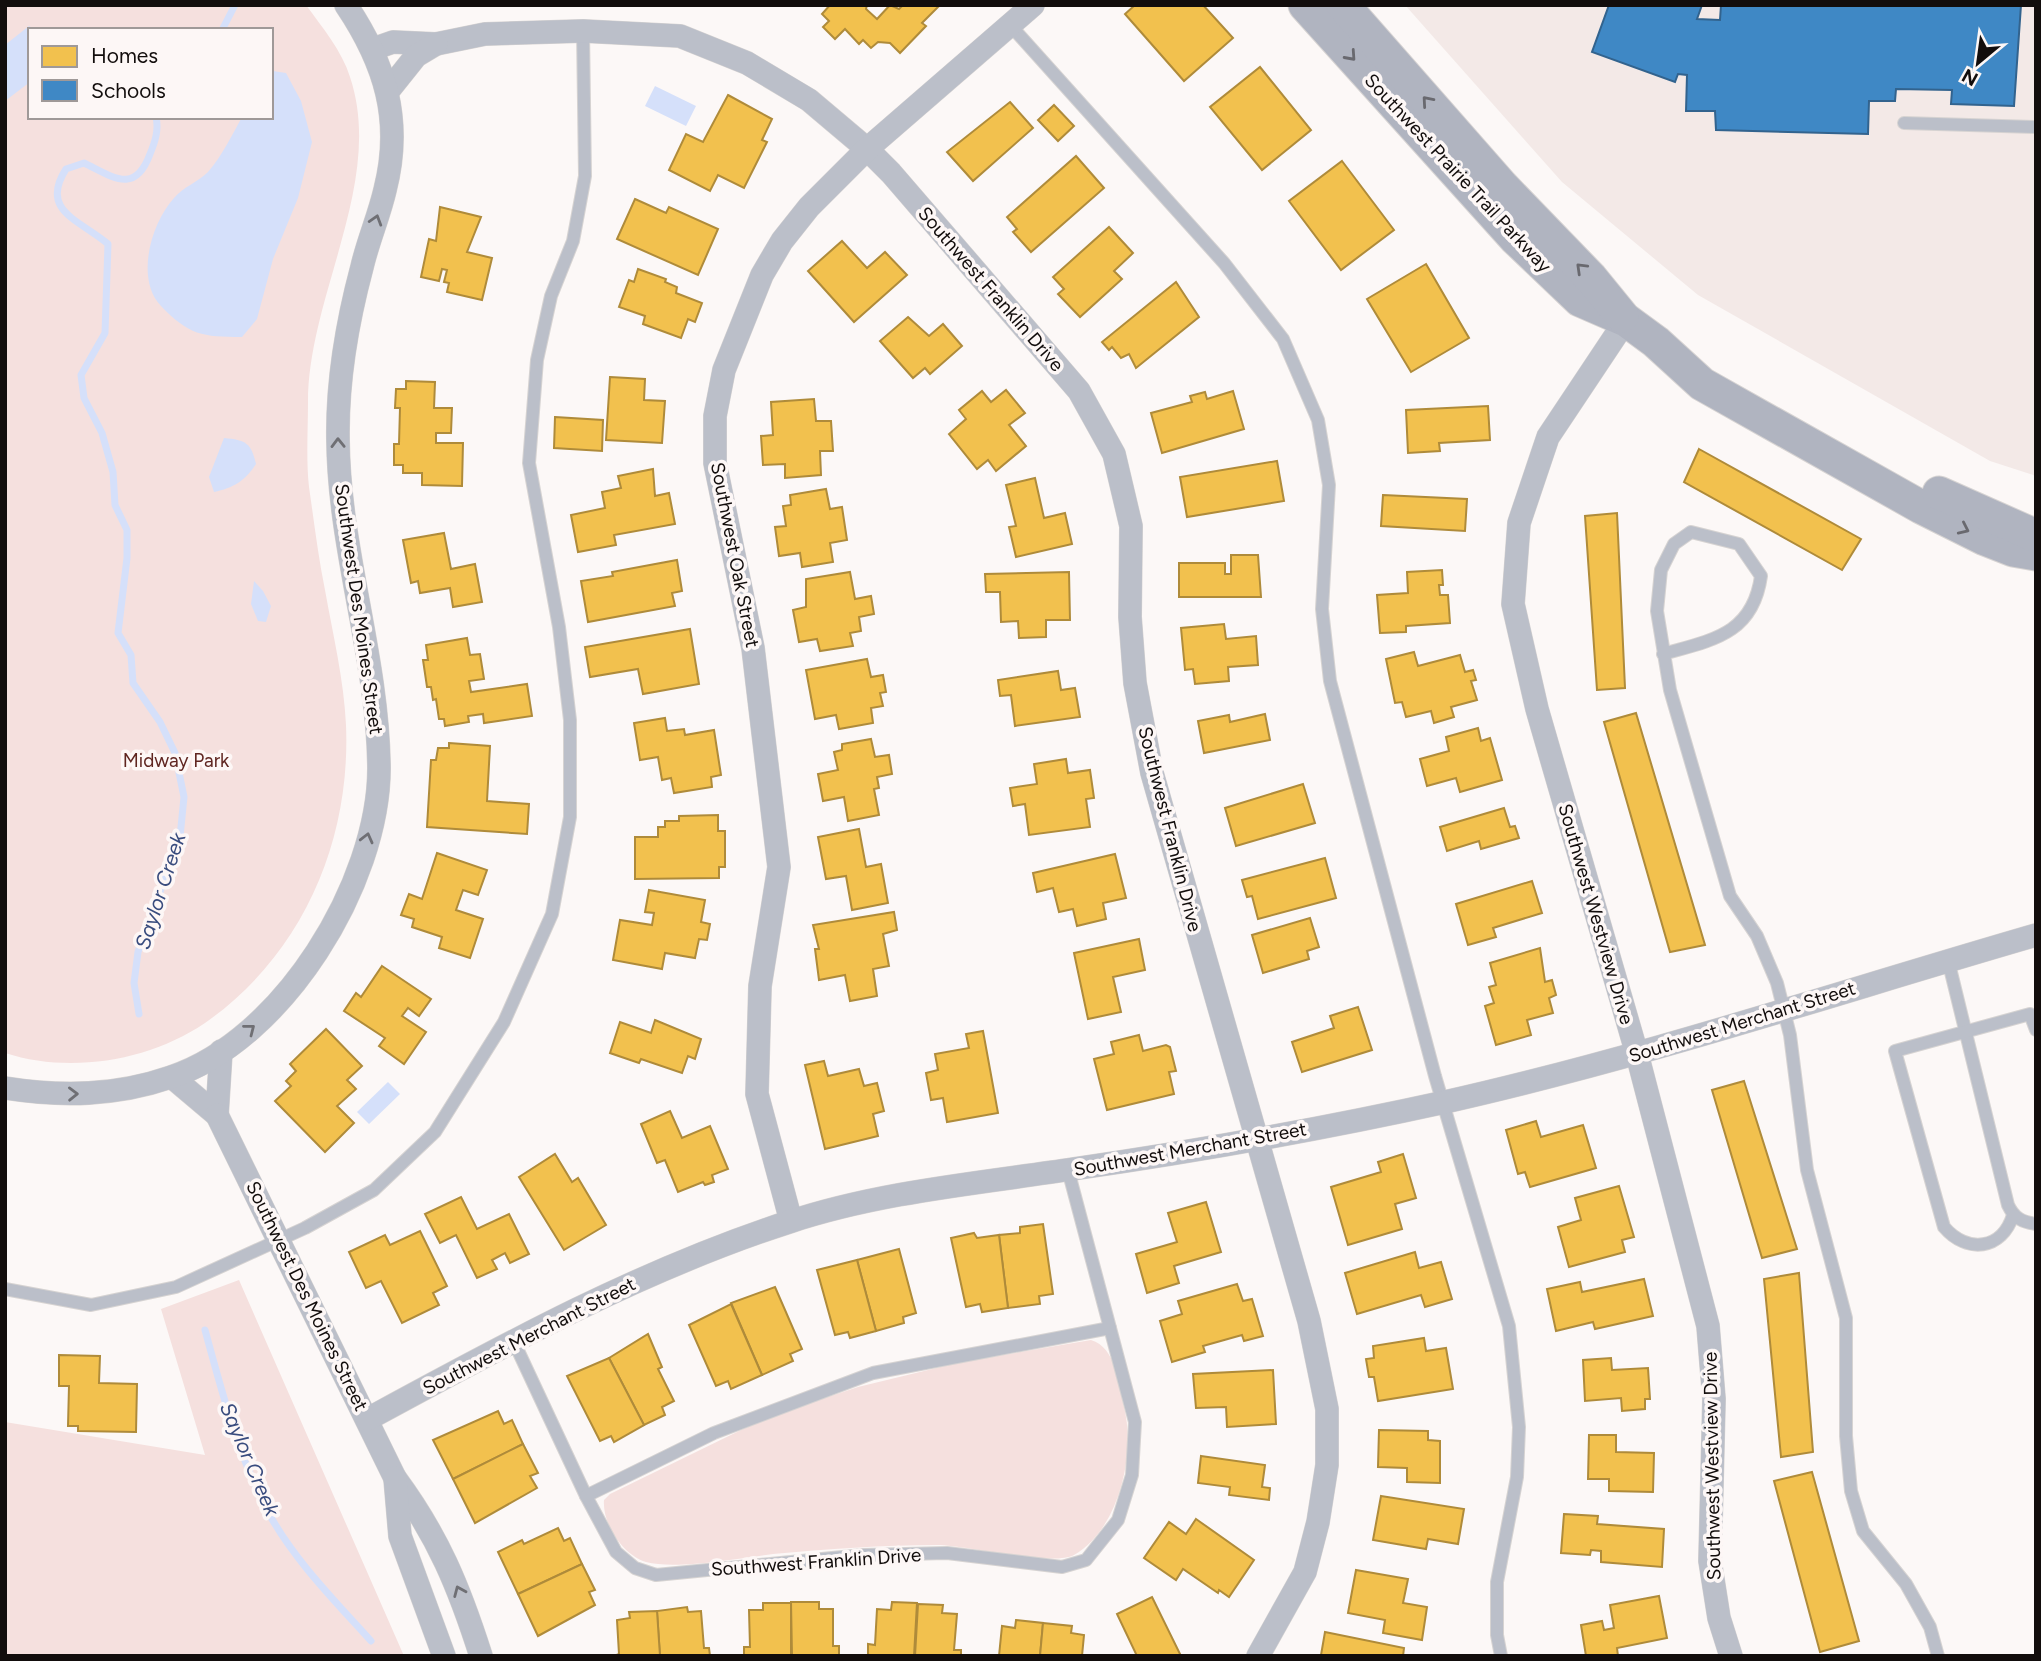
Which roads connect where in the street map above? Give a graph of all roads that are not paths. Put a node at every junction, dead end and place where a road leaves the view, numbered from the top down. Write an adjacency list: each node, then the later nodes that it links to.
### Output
1 (346, 5): 8 (street, Southwest Des Moines Street)
2 (1033, 5): 5 (street, Southwest Oak Street)
3 (1305, 5): 13 (street, Southwest Prairie Trail Parkway, one-way to 13)
4 (1343, 5): 13 (street, Southwest Prairie Trail Parkway, one-way to 4)
5 (1011, 26): 12 (street, Southwest Oak Street); 28 (lane)
6 (583, 31): 7 (street, Southwest Franklin Drive); 12 (street, Southwest Franklin Drive); 35 (lane)
7 (436, 44): 8 (street, Southwest Franklin Drive); 9 (street, Southwest Franklin Drive)
8 (373, 49): 9 (street, Southwest Des Moines Street)
9 (388, 91): 24 (street, Southwest Des Moines Street, one-way to 9)
10 (1904, 123): 11 (lane)
11 (2036, 127)
12 (867, 149): 30 (street, Southwest Franklin Drive); 33 (street, Southwest Oak Street)
13 (1626, 320): 14 (street, Southwest Prairie Trail Parkway); 25 (street, Southwest Westview Drive)
14 (1656, 342): 15 (street, Southwest Prairie Trail Parkway); 16 (street, Southwest Prairie Trail Parkway, one-way to 16)
15 (2036, 537)
16 (2036, 554)
17 (1663, 654): 17 (lane); 20 (lane)
18 (2036, 935): 19 (street, Southwest Merchant Street)
19 (1948, 960): 20 (street, Southwest Merchant Street); 22 (lane)
20 (1783, 1008): 25 (street, Southwest Merchant Street); 47 (lane)
21 (2033, 1013): 22 (lane); 23 (lane)
22 (1965, 1030): 32 (lane); 32 (lane)
23 (2036, 1030)
24 (220, 1051): 26 (street, Southwest Des Moines Street); 29 (street, Southwest Des Moines Street)
25 (1637, 1054): 28 (street, Southwest Merchant Street); 46 (street, Southwest Westview Drive)
26 (172, 1077): 27 (street, Southwest Des Moines Street, one-way to 26); 29 (street, Southwest Des Moines Street)
27 (5, 1088)
28 (1444, 1102): 30 (street, Southwest Merchant Street); 45 (lane)
29 (217, 1115): 35 (street, Southwest Des Moines Street)
30 (1256, 1140): 31 (street, Southwest Merchant Street); 44 (street, Southwest Franklin Drive)
31 (1068, 1170): 33 (street, Southwest Merchant Street); 37 (lane, Southwest Franklin Drive)
32 (2013, 1215): 34 (lane)
33 (791, 1221): 38 (street, Southwest Merchant Street)
34 (2036, 1224)
35 (280, 1242): 36 (lane); 39 (street, Southwest Des Moines Street)
36 (5, 1290)
37 (1110, 1328): 41 (lane); 41 (lane, Southwest Franklin Drive)
38 (514, 1342): 39 (street, Southwest Merchant Street); 41 (lane, Southwest Franklin Drive)
39 (368, 1419): 40 (street, Southwest Des Moines Street)
40 (395, 1478): 42 (street, Southwest Des Moines Street); 43 (street, Southwest Des Moines Street, one-way to 40)
41 (586, 1496)
42 (444, 1656)
43 (481, 1656)
44 (1258, 1656)
45 (1502, 1656)
46 (1731, 1656)
47 (1938, 1656)

